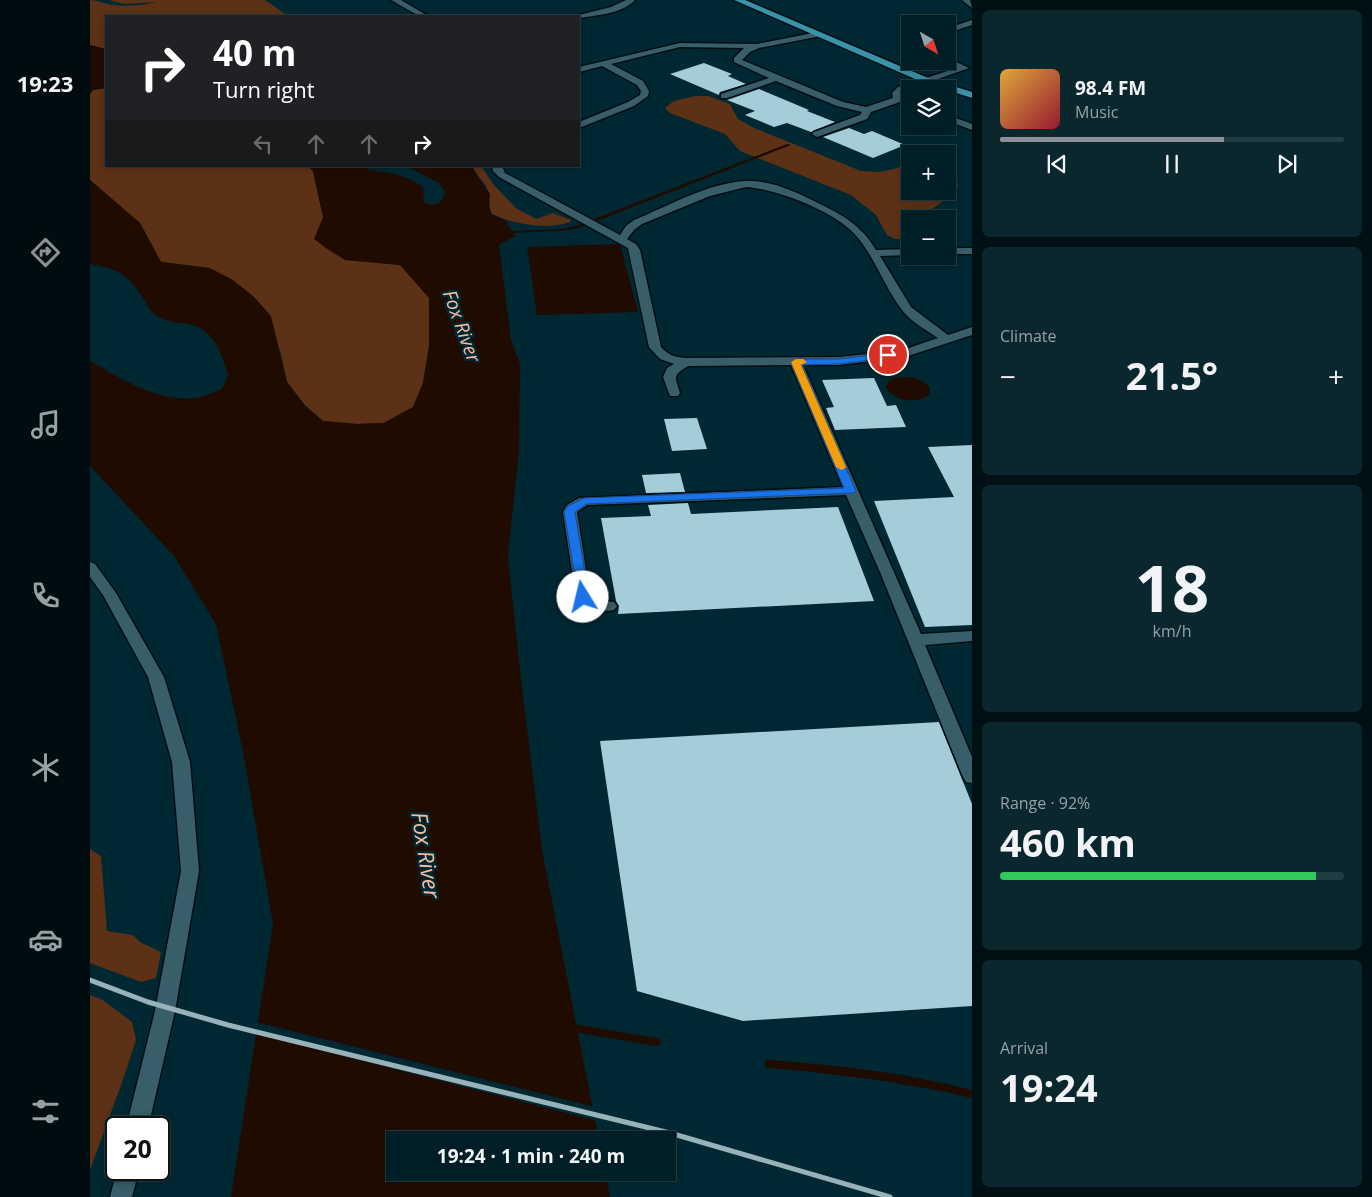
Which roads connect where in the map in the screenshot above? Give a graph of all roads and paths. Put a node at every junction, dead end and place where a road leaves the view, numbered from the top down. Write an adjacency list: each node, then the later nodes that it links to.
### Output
1 (395, 0): 6 (street)
2 (631, 0): 7 (street)
3 (738, 0): 10 (main road)
4 (966, 0): 5 (street)
5 (972, 6)
6 (422, 15)
7 (580, 16)
8 (972, 22): 9 (street)
9 (956, 29)
10 (818, 34): 11 (street); 17 (main road)
11 (757, 46): 12 (street); 16 (street)
12 (603, 63): 14 (street); 27 (street)
13 (956, 64): 15 (street)
14 (580, 69)
15 (968, 69): 17 (street)
16 (777, 78): 21 (street); 25 (street)
17 (925, 80)
18 (901, 89): 23 (street)
19 (956, 89): 20 (main road)
20 (972, 95)
21 (724, 96)
22 (956, 97): 24 (main road)
23 (899, 99): 25 (street)
24 (972, 104)
25 (867, 110): 29 (street)
26 (956, 121): 28 (street)
27 (580, 125)
28 (972, 126)
29 (817, 134)
30 (497, 167): 31 (street)
31 (622, 239): 35 (street); 38 (street)
32 (956, 251): 33 (street)
33 (972, 251)
34 (901, 252): 35 (street)
35 (873, 253): 37 (street)
36 (972, 331): 37 (street)
37 (947, 340): 39 (street)
38 (685, 362): 39 (street); 40 (street)
39 (796, 362): 41 (street)
40 (674, 393)
41 (851, 491): 43 (street); 45 (street)
42 (90, 567): 47 (street)
43 (609, 606)
44 (972, 636): 45 (street)
45 (915, 640): 46 (street)
46 (972, 777)
47 (141, 1116)
48 (125, 1181): 49 (street)
49 (121, 1197)

